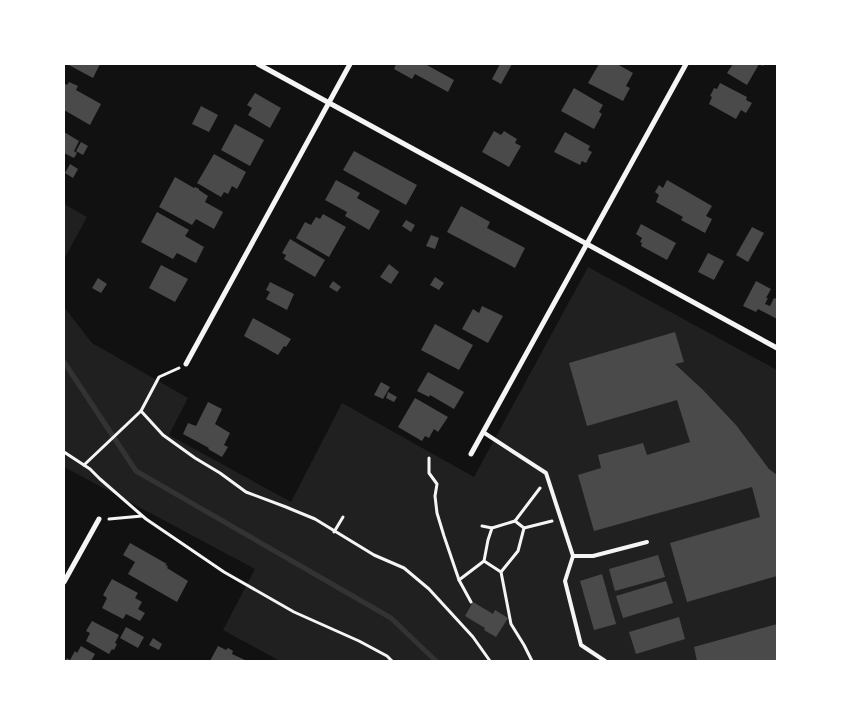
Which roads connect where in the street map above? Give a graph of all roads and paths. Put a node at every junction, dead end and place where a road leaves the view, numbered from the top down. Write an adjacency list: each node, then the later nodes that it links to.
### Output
1 (258, 64): 4 (street)
2 (350, 64): 4 (street)
3 (686, 64): 5 (street)
4 (329, 102): 5 (street); 7 (street)
5 (587, 244): 6 (street); 9 (street)
6 (777, 348)
7 (186, 364): 8 (path)
8 (139, 413): 13 (path); 23 (path)
9 (483, 432): 11 (street); 14 (lane)
10 (64, 452): 13 (path)
11 (471, 454)
12 (429, 458): 28 (path)
13 (84, 465): 15 (path)
14 (548, 478): 18 (lane); 19 (path)
15 (142, 516): 17 (path); 31 (path)
16 (343, 517): 23 (path)
17 (99, 519): 29 (street)
18 (560, 519): 22 (path); 25 (lane)
19 (515, 521): 21 (path); 22 (path)
20 (482, 526): 21 (path)
21 (492, 528): 26 (path)
22 (524, 528): 27 (path)
23 (334, 532): 32 (path)
24 (647, 542): 25 (lane)
25 (573, 556): 34 (lane)
26 (484, 561): 27 (path); 28 (path)
27 (501, 572): 33 (path)
28 (459, 580): 30 (path)
29 (64, 582)
30 (471, 602)
31 (392, 661)
32 (490, 661)
33 (532, 661)
34 (605, 661)

